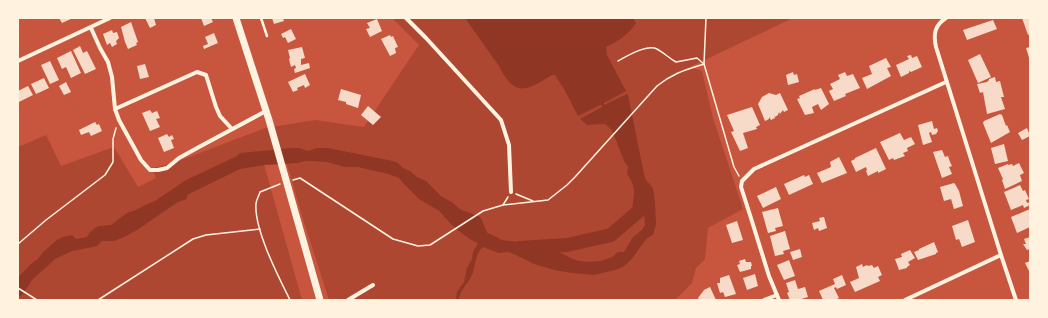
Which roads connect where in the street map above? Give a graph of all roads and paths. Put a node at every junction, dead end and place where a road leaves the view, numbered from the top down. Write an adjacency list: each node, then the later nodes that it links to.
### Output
1 (110, 18): 7 (street)
2 (236, 18): 14 (main road)
3 (261, 18): 8 (lane)
4 (406, 18): 20 (street)
5 (706, 18): 11 (path)
6 (946, 18): 12 (street)
7 (91, 28): 9 (street); 13 (street)
8 (268, 36)
9 (18, 61)
10 (618, 61): 11 (path)
11 (704, 64): 18 (path); 21 (path)
12 (946, 82): 18 (street); 25 (street)
13 (115, 109): 15 (street); 16 (street)
14 (266, 111): 16 (street); 32 (main road)
15 (118, 120): 16 (street); 24 (path)
16 (232, 129)
17 (293, 180): 22 (path)
18 (742, 181): 28 (street)
19 (285, 183): 23 (path)
20 (511, 192): 21 (path); 22 (path)
21 (534, 202): 22 (path)
22 (503, 205)
23 (260, 229): 30 (path); 31 (path)
24 (18, 244)
25 (1000, 256): 36 (street); 37 (street)
26 (373, 285): 33 (street)
27 (18, 288): 29 (path)
28 (777, 295): 34 (street); 35 (street)
29 (37, 300)
30 (98, 300)
31 (290, 300)
32 (320, 300)
33 (348, 300)
34 (764, 300)
35 (779, 300)
36 (905, 300)
37 (1016, 300)

